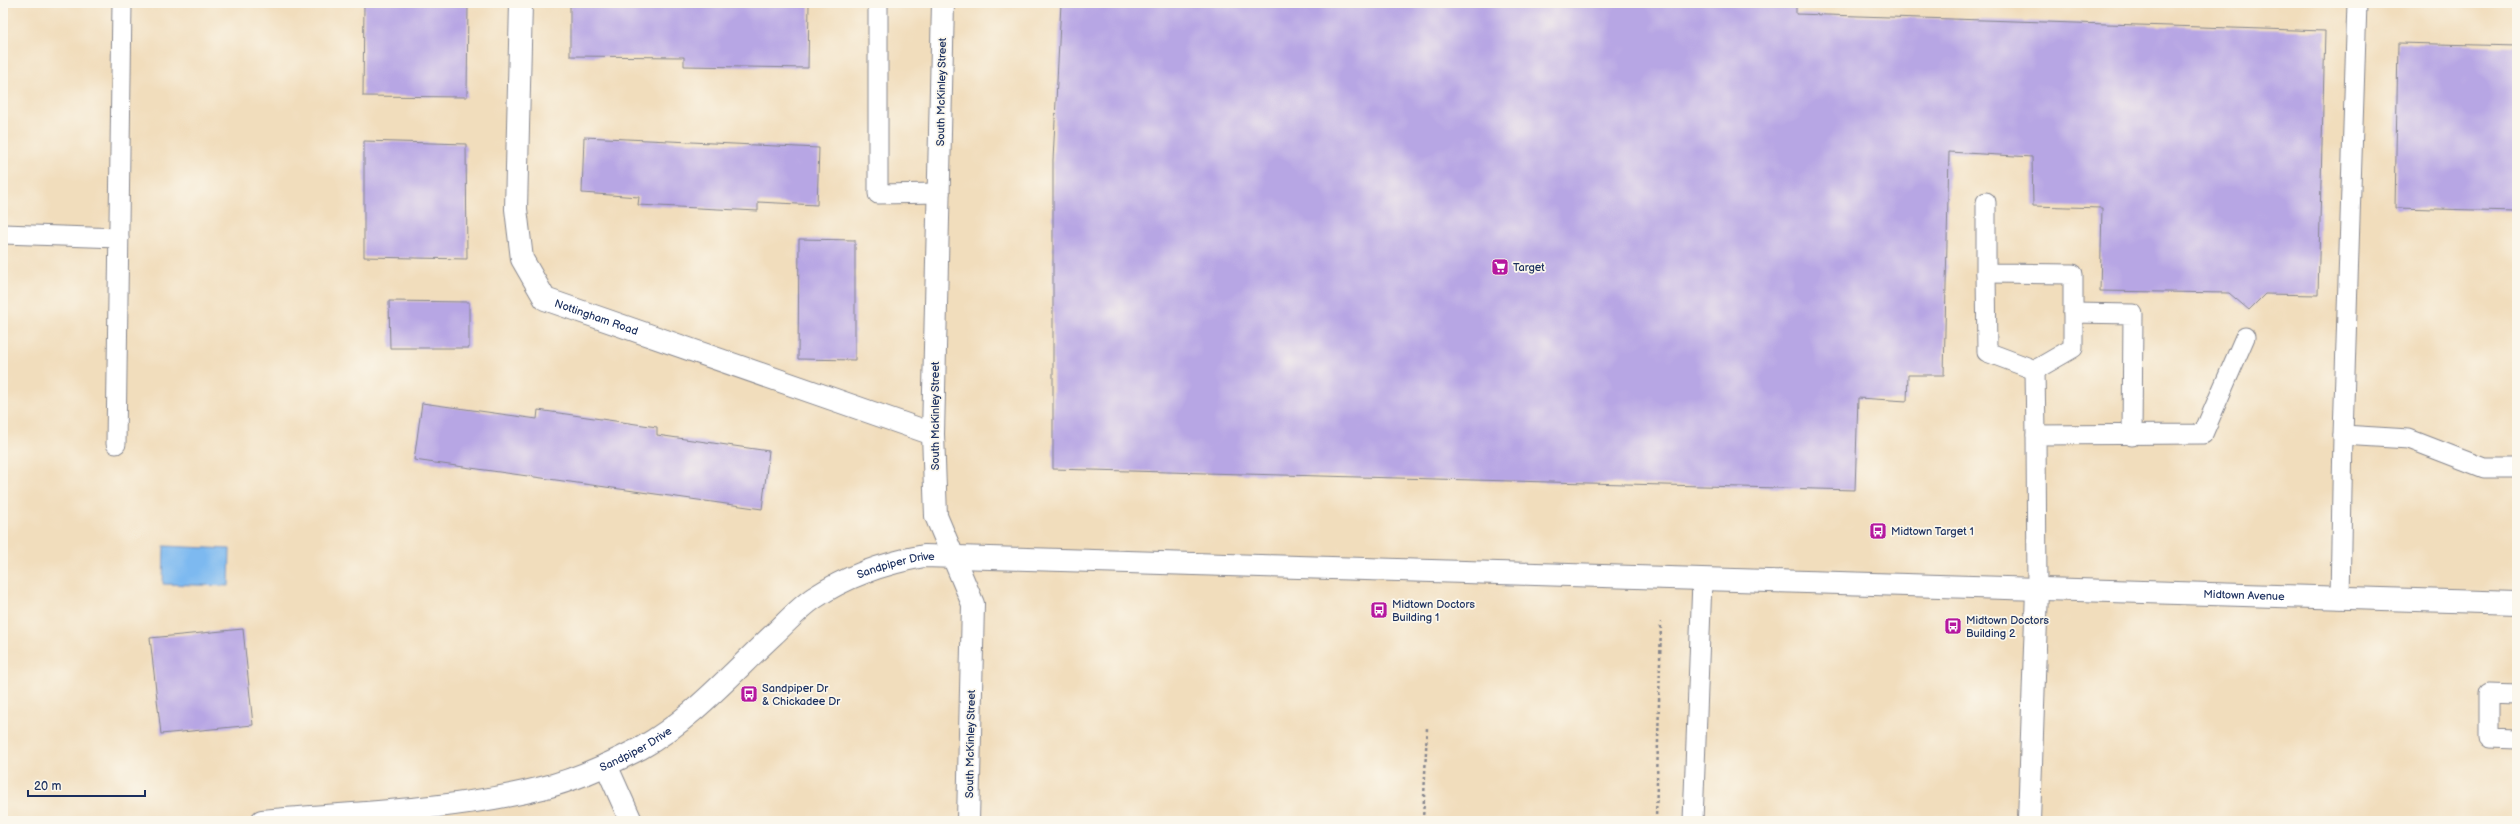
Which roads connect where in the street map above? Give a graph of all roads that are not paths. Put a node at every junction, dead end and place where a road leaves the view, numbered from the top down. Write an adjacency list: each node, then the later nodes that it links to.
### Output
1 (122, 3): 9 (lane)
2 (521, 3): 14 (street, Nottingham Road)
3 (878, 3): 6 (lane)
4 (943, 3): 6 (street, South McKinley Street)
5 (2357, 3): 16 (lane)
6 (940, 193): 14 (street, South McKinley Street)
7 (1986, 202): 10 (lane)
8 (3, 234): 9 (lane)
9 (119, 238): 18 (lane)
10 (1986, 273): 11 (lane); 13 (lane)
11 (2073, 313): 13 (lane); 17 (lane)
12 (2245, 337): 17 (lane)
13 (2035, 370): 15 (lane)
14 (933, 434): 20 (street, South McKinley Street)
15 (2036, 435): 17 (lane); 22 (lane)
16 (2343, 435): 19 (lane); 23 (lane)
17 (2132, 436)
18 (116, 444)
19 (2517, 468)
20 (955, 557): 21 (street, Sandpiper Drive); 27 (street, Sandpiper Drive); 30 (street, South McKinley Street)
21 (1702, 581): 22 (street, Midtown Avenue); 31 (lane)
22 (2037, 590): 23 (street, Midtown Avenue); 32 (street)
23 (2340, 599): 24 (street, Midtown Avenue)
24 (2517, 603)
25 (2517, 695): 26 (lane)
26 (2517, 739)
27 (606, 765): 28 (street, Sandpiper Drive); 29 (street)
28 (262, 821)
29 (631, 821)
30 (968, 821)
31 (1693, 821)
32 (2029, 821)

